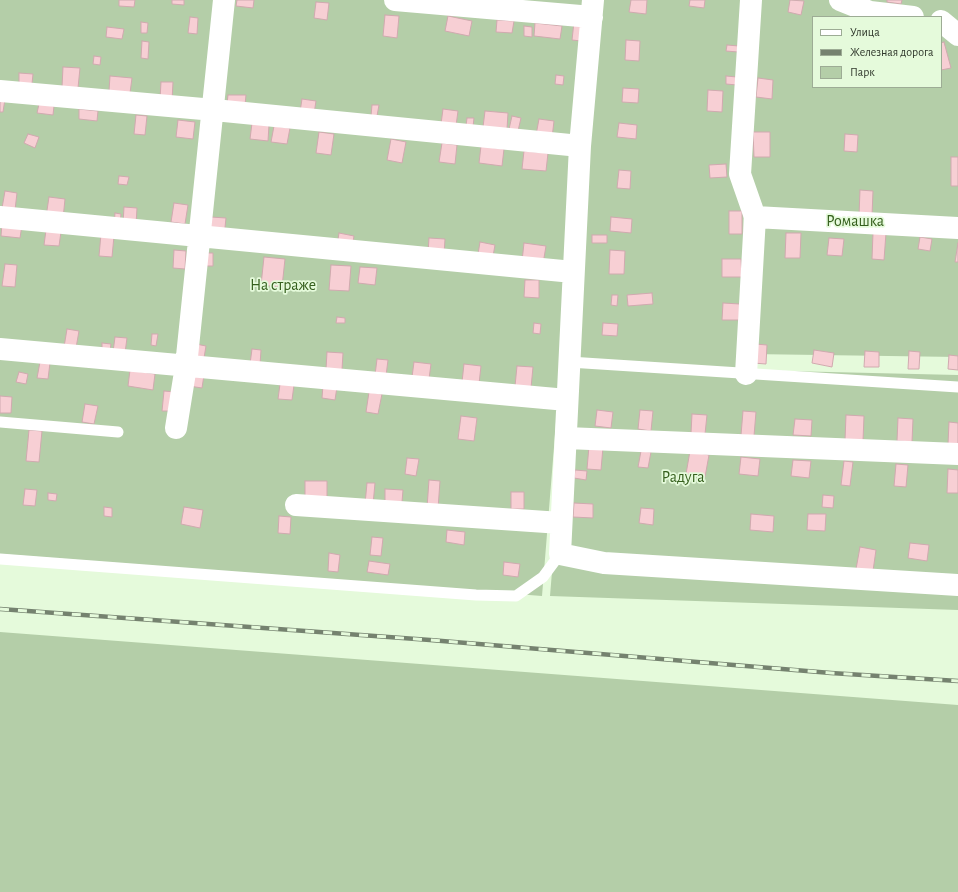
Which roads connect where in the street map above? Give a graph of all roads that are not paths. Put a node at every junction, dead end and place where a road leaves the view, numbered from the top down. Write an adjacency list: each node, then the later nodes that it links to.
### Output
1 (224, 0): 12 (street)
2 (395, 0): 6 (street)
3 (751, 0): 15 (street)
4 (840, 0): 7 (street)
5 (913, 0): 8 (street)
6 (592, 8): 13 (street)
7 (904, 16)
8 (913, 16)
9 (942, 22): 10 (street)
10 (958, 36)
11 (0, 91): 12 (street)
12 (214, 110): 13 (street); 17 (street)
13 (580, 146): 18 (street)
14 (0, 217): 17 (street)
15 (755, 217): 16 (street); 22 (street)
16 (958, 228)
17 (199, 236): 18 (street); 21 (street)
18 (573, 272): 20 (street)
19 (0, 350): 21 (street)
20 (569, 362): 22 (lane); 24 (street)
21 (186, 366): 24 (street); 26 (street)
22 (746, 374): 23 (lane)
23 (958, 387)
24 (567, 400): 28 (street)
25 (0, 422): 27 (lane)
26 (176, 428)
27 (118, 432)
28 (566, 438): 29 (street); 31 (street)
29 (958, 454)
30 (296, 505): 31 (street)
31 (562, 523): 32 (street)
32 (560, 554): 33 (lane); 34 (street)
33 (0, 559)
34 (958, 585)

